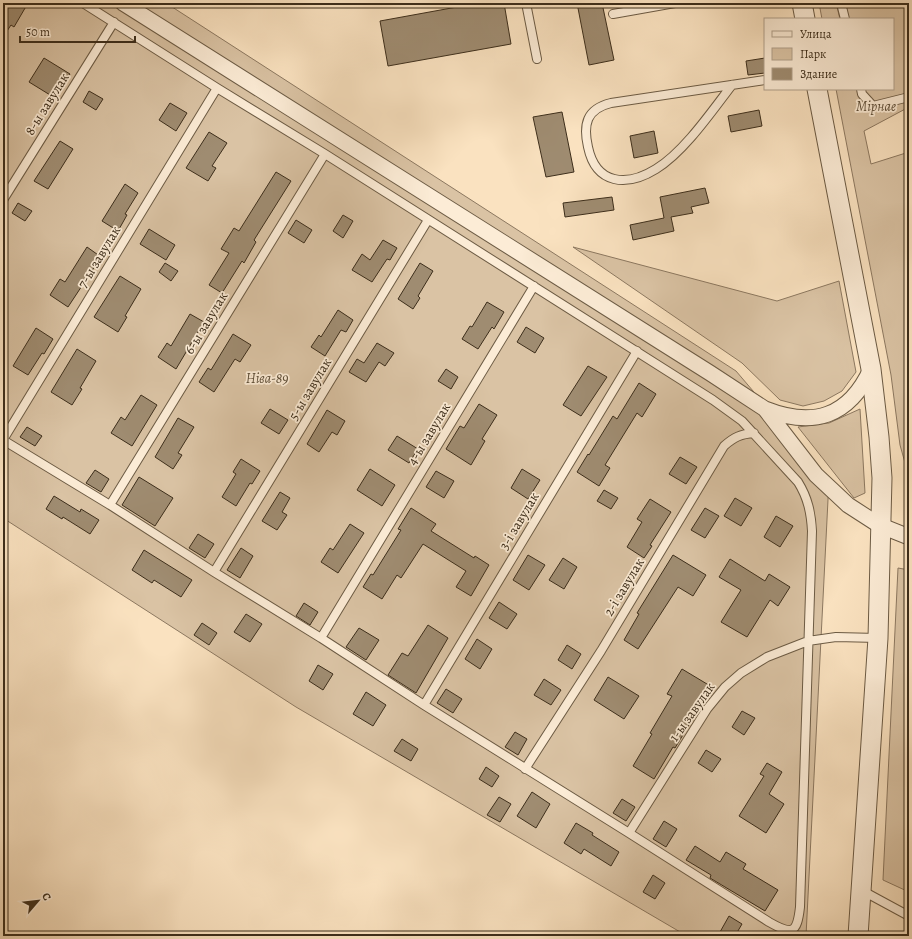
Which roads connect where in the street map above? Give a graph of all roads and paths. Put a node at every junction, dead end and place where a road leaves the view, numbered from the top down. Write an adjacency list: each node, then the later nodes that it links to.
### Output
1 (83, 3): 10 (lane)
2 (123, 3): 24 (street)
3 (526, 3): 11 (lane)
4 (675, 3): 7 (lane)
5 (802, 3): 8 (street)
6 (841, 3): 9 (lane)
7 (613, 14)
8 (805, 18)
9 (845, 18)
10 (114, 22): 14 (lane); 19 (lane, 8-ы завулак)
11 (537, 59)
12 (764, 80): 13 (lane)
13 (732, 85): 13 (lane)
14 (217, 88): 18 (lane); 26 (lane, 7-ы завулак)
15 (817, 90): 23 (street)
16 (861, 90): 17 (lane)
17 (909, 97)
18 (325, 154): 20 (lane); 27 (lane, 6-ы завулак)
19 (3, 200)
20 (428, 220): 21 (lane); 30 (lane, 5-ы завулак)
21 (534, 286): 22 (lane); 31 (lane, 4-ы завулак)
22 (637, 350): 25 (lane); 34 (lane, 3-і завулак)
23 (871, 369): 24 (street); 28 (street)
24 (765, 409): 28 (street)
25 (754, 433): 33 (lane); 35 (lane, 2-і завулак)
26 (3, 440): 27 (lane)
27 (110, 505): 30 (lane)
28 (880, 525): 29 (street); 32 (street)
29 (909, 536)
30 (214, 572): 31 (lane)
31 (321, 638): 34 (lane)
32 (878, 638): 33 (lane, 1-ы завулак); 37 (street)
33 (808, 641): 36 (lane, 1-ы завулак); 36 (lane)
34 (424, 704): 35 (lane)
35 (525, 768): 36 (lane)
36 (629, 833)
37 (861, 889): 38 (lane); 39 (street)
38 (909, 916)
39 (858, 936)

